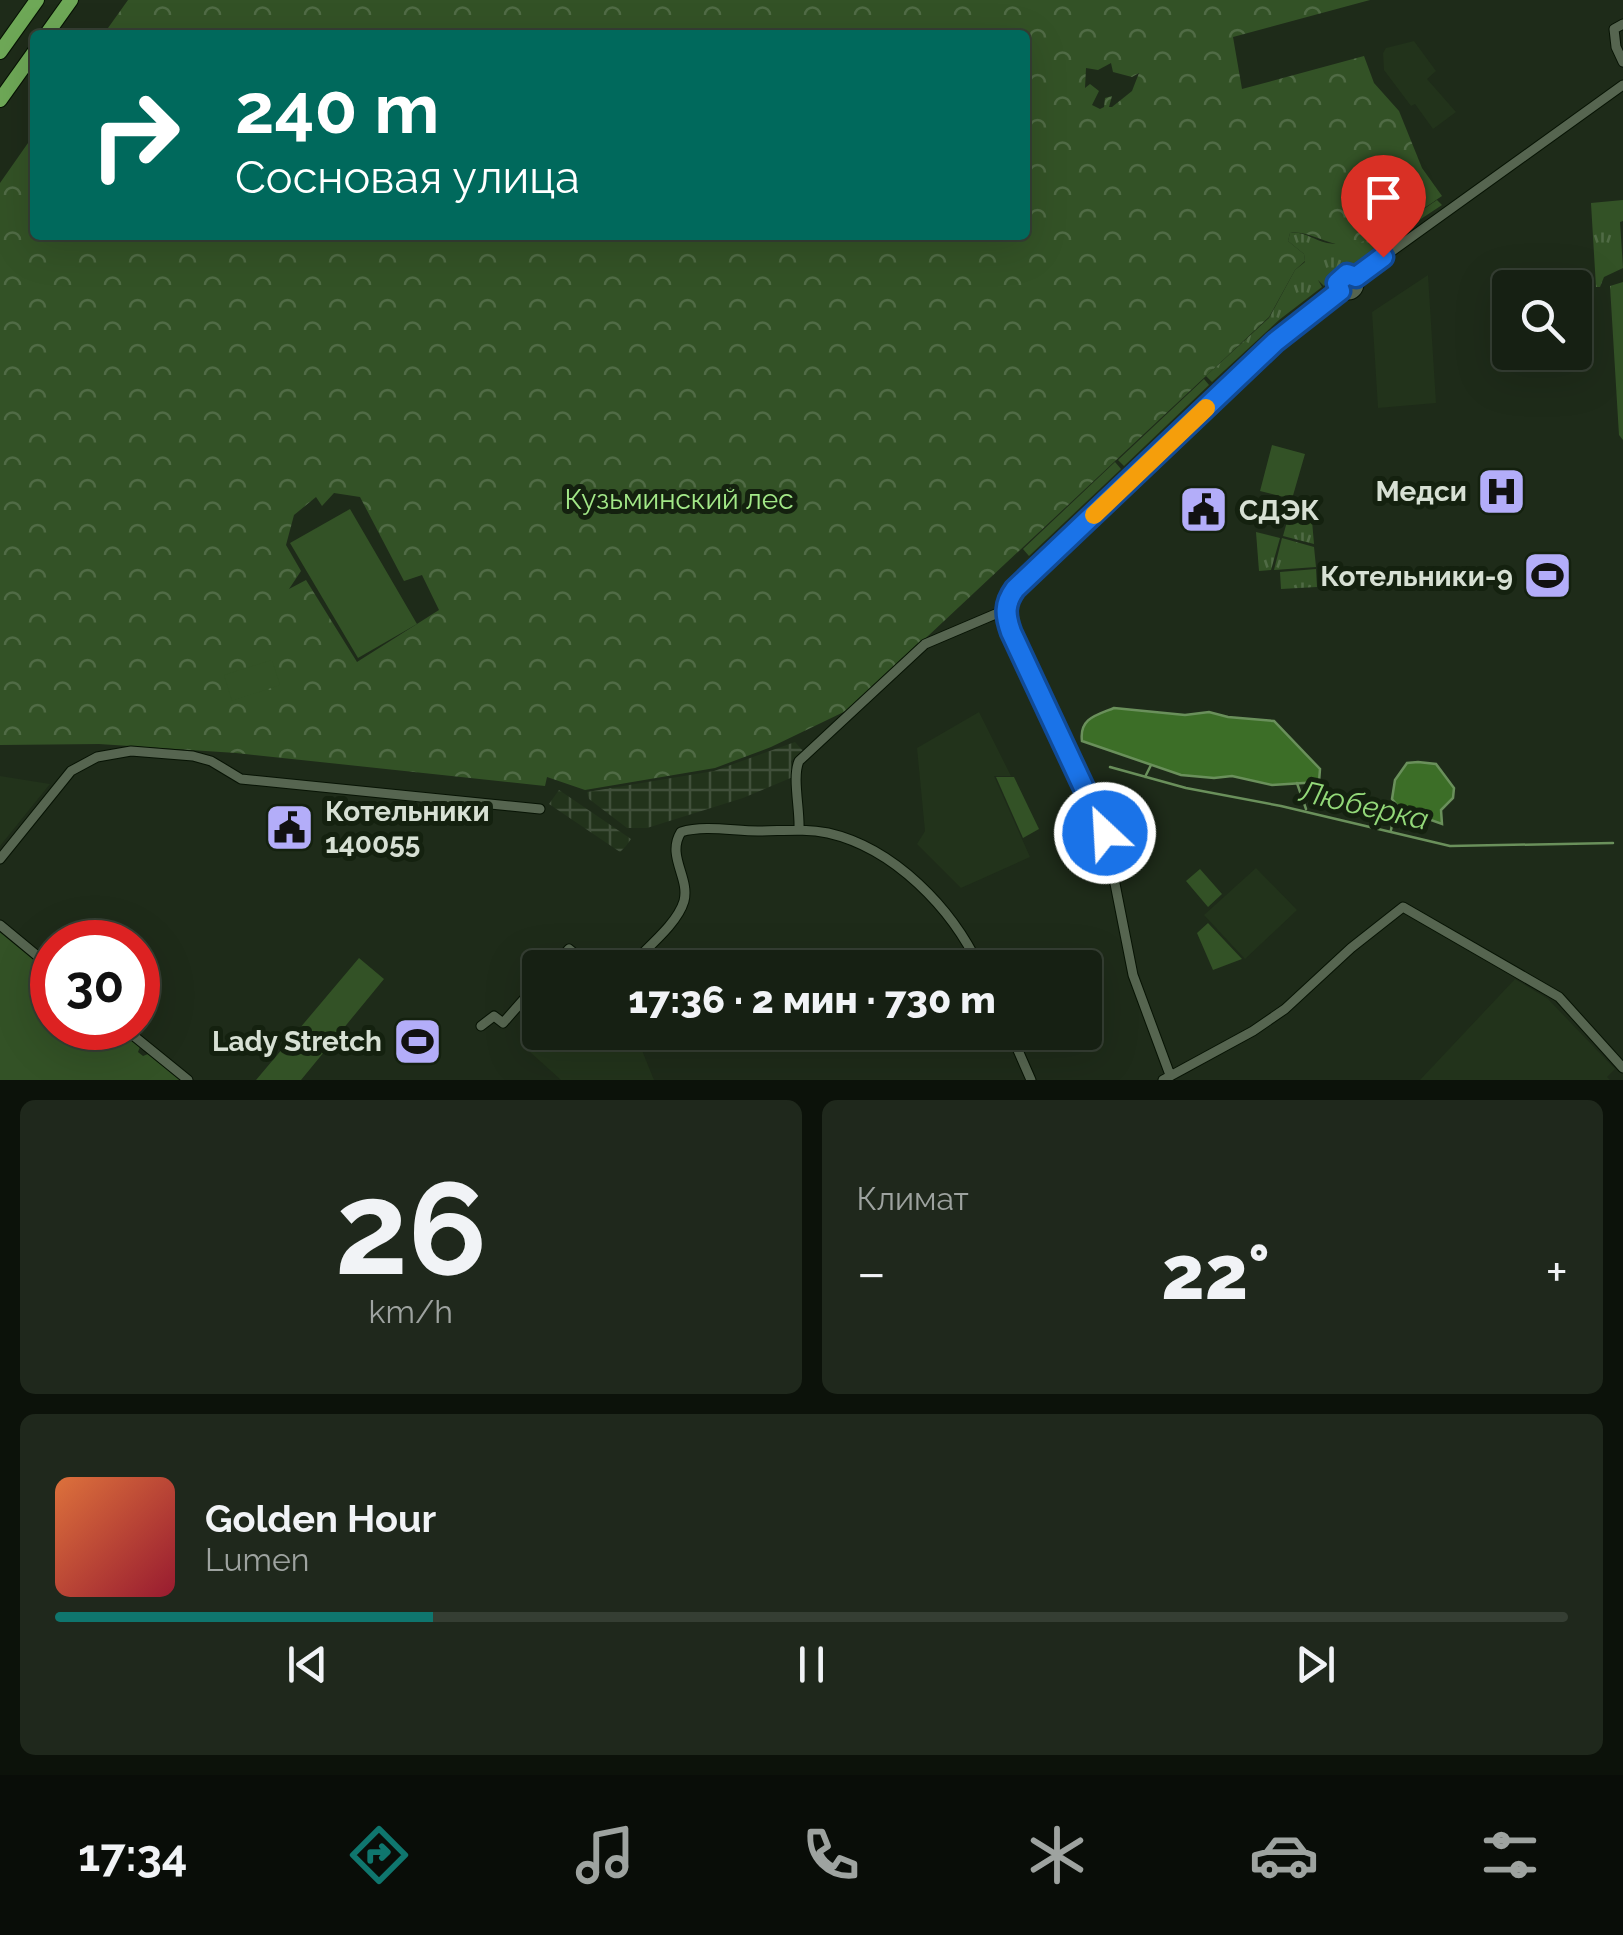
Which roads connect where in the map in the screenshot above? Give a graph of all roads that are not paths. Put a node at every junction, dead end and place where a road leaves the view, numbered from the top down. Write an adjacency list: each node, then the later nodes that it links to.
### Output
1 (37, 0): 5 (highway)
2 (71, 0): 4 (highway)
3 (1623, 24): 7 (street)
4 (50, 30)
5 (0, 52)
6 (30, 57): 9 (highway)
7 (1623, 62)
8 (1623, 85): 10 (street)
9 (0, 100)
10 (1005, 610): 12 (street); 23 (street)
11 (540, 808): 13 (street)
12 (799, 829): 16 (street); 17 (street)
13 (0, 859)
14 (0, 925): 15 (street)
15 (30, 950)
16 (644, 950)
17 (970, 950)
18 (522, 1001): 19 (street)
19 (481, 1026)
20 (151, 1050): 24 (street)
21 (1018, 1050): 25 (street)
22 (1623, 1068): 23 (street)
23 (1166, 1078)
24 (188, 1080)
25 (1032, 1080)

